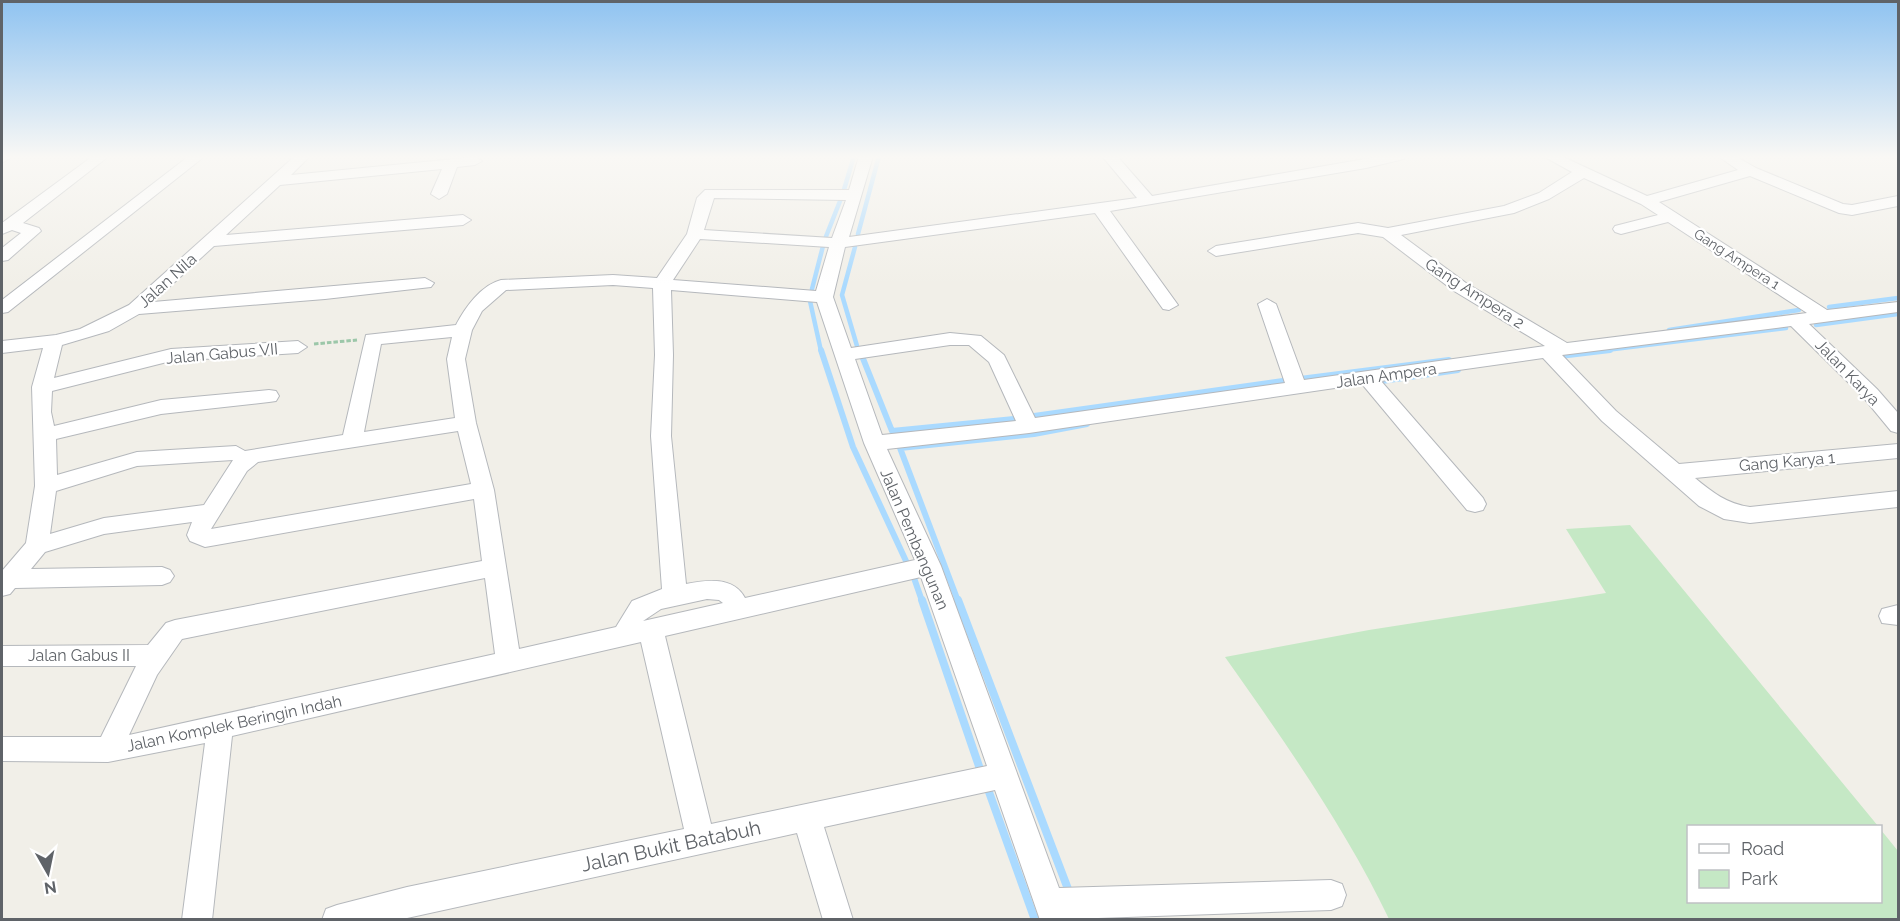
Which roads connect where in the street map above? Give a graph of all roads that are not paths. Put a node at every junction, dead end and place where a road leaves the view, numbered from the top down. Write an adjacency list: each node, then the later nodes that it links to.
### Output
1 (48, 199): 17 (street)
2 (141, 199): 28 (street)
3 (255, 199): 21 (street, Jalan Nila)
4 (705, 199): 20 (street)
5 (853, 199): 22 (street, Jalan Pembangunan)
6 (1158, 199): 11 (street)
7 (1536, 199): 19 (street, Gang Ampera 2)
8 (1642, 199): 12 (street, Gang Ampera 1)
9 (1653, 199): 12 (street)
10 (1818, 199): 13 (street)
11 (1148, 201): 14 (street)
12 (1646, 201): 15 (street, Gang Ampera 1)
13 (1899, 201)
14 (1100, 207): 22 (street); 31 (street)
15 (1671, 217): 18 (street); 35 (street, Gang Ampera 1)
16 (463, 220): 21 (street)
17 (5, 227): 24 (street)
18 (1621, 229)
19 (1388, 233): 23 (street, Gang Ampera 2); 41 (street, Gang Ampera 2)
20 (695, 234): 22 (street); 26 (street)
21 (212, 240): 34 (street, Jalan Nila)
22 (840, 243): 29 (street, Jalan Pembangunan)
23 (1216, 251)
24 (2, 256)
25 (425, 283): 34 (street)
26 (662, 284): 29 (street); 37 (street); 66 (street)
27 (2, 287): 28 (street)
28 (24, 288): 33 (street)
29 (824, 297): 42 (street, Jalan Pembangunan)
30 (1267, 304): 45 (street)
31 (1169, 305)
32 (1899, 307): 35 (street, Jalan Ampera)
33 (2, 308)
34 (135, 309): 38 (street, Jalan Nila)
35 (1825, 317): 36 (street, Jalan Ampera)
36 (1795, 320): 41 (street, Jalan Ampera); 49 (street, Jalan Karya)
37 (463, 330): 47 (street); 51 (street)
38 (54, 342): 39 (street, Jalan Nila); 44 (street)
39 (2, 347)
40 (298, 347): 44 (street, Jalan Gabus VII)
41 (1556, 350): 43 (street, Jalan Ampera); 55 (street, Gang Ampera 2)
42 (842, 355): 48 (street); 52 (street, Jalan Pembangunan)
43 (1367, 378): 45 (street, Jalan Ampera); 59 (street)
44 (42, 387): 50 (street)
45 (1297, 387): 48 (street, Jalan Ampera)
46 (269, 396): 50 (street)
47 (466, 423): 51 (street); 57 (street)
48 (1029, 426): 52 (street, Jalan Ampera)
49 (1899, 426)
50 (46, 435): 56 (street)
51 (352, 441): 60 (street)
52 (874, 443): 62 (street, Jalan Pembangunan)
53 (1899, 451): 55 (street, Gang Karya 1)
54 (236, 453): 56 (street)
55 (1675, 472): 58 (street, Gang Ampera 2)
56 (46, 486): 61 (street)
57 (483, 490): 60 (street); 63 (street)
58 (1899, 500)
59 (1475, 504)
60 (210, 512): 61 (street)
61 (37, 546): 65 (street)
62 (929, 566): 67 (street, Jalan Komplek Beringin Indah); 75 (street, Jalan Pembangunan)
63 (496, 567): 69 (street, Jalan Komplek Beringin Indah); 71 (street)
64 (162, 576): 65 (street)
65 (5, 583)
66 (675, 597): 67 (street); 68 (street)
67 (738, 609): 68 (street, Jalan Komplek Beringin Indah)
68 (638, 633): 71 (street, Jalan Komplek Beringin Indah); 77 (street)
69 (157, 655): 70 (street, Jalan Gabus II); 74 (street, Jalan Komplek Beringin Indah)
70 (2, 656)
71 (509, 662): 72 (street, Jalan Komplek Beringin Indah)
72 (220, 727): 74 (street, Jalan Komplek Beringin Indah); 80 (street)
73 (2, 749): 74 (street)
74 (108, 750)
75 (1006, 775): 76 (street, Jalan Bukit Batabuh); 79 (street, Jalan Pembangunan)
76 (807, 818): 77 (street, Jalan Bukit Batabuh); 82 (street)
77 (701, 840): 81 (street, Jalan Bukit Batabuh)
78 (1330, 895): 79 (street)
79 (1053, 911)
80 (197, 920)
81 (337, 920)
82 (838, 920)

